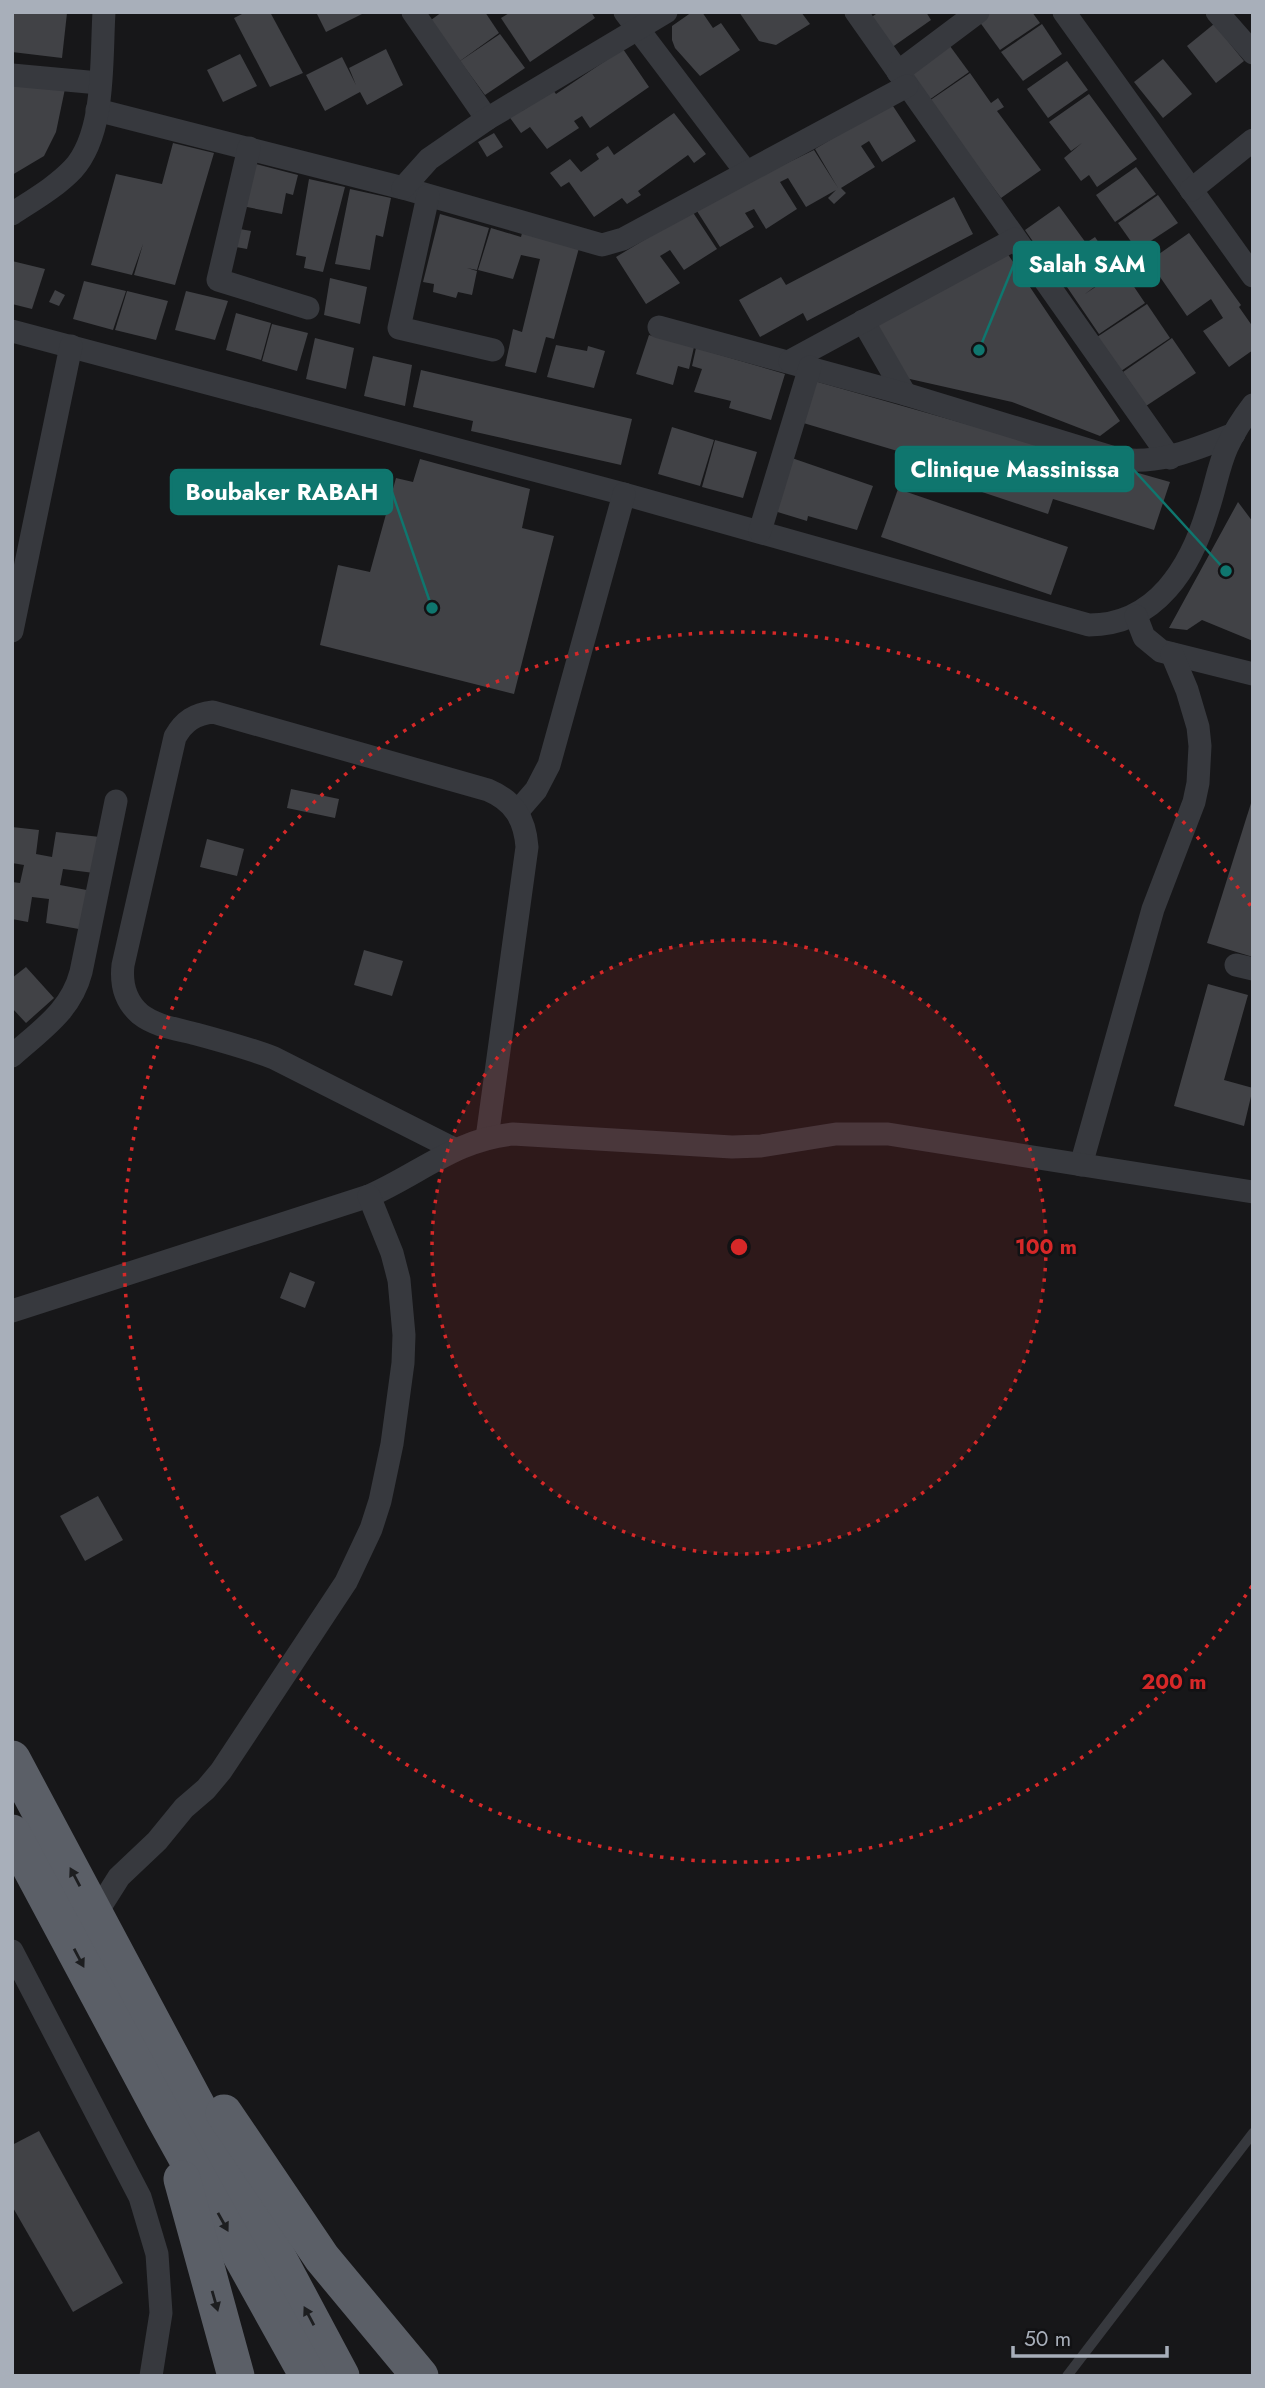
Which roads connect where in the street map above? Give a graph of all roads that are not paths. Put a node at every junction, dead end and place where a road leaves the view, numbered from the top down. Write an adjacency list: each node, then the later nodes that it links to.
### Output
1 (104, 12): 12 (street)
2 (413, 12): 14 (street)
3 (666, 12): 8 (street)
4 (856, 12): 11 (street)
5 (978, 12): 11 (street)
6 (1064, 12): 19 (street)
7 (1217, 12): 9 (street)
8 (631, 21): 14 (street); 17 (street)
9 (1253, 53)
10 (12, 75): 12 (street)
11 (902, 79): 17 (street); 22 (street)
12 (99, 83): 13 (street)
13 (97, 110): 16 (street); 21 (street)
14 (487, 119): 18 (street)
15 (1253, 140): 19 (street)
16 (249, 148): 18 (street); 24 (street)
17 (746, 172): 20 (street)
18 (403, 188): 20 (street)
19 (1191, 190): 23 (street)
20 (428, 196): 29 (street)
21 (12, 214)
22 (1015, 239): 25 (street); 33 (street)
23 (1253, 276)
24 (308, 308)
25 (863, 321): 30 (street); 31 (street)
26 (659, 327): 30 (street)
27 (12, 331): 28 (street)
28 (71, 346): 34 (street); 35 (street)
29 (494, 350)
30 (800, 364): 31 (street); 36 (street)
31 (905, 394): 33 (street)
32 (1245, 422): 33 (street); 38 (street)
33 (1170, 458)
34 (624, 494): 36 (street); 43 (street)
35 (39, 503): 37 (street); 39 (street)
36 (760, 531): 38 (street)
37 (12, 540)
38 (1136, 616): 40 (street)
39 (13, 622)
40 (1172, 654): 41 (street); 47 (street)
41 (1253, 674)
42 (116, 801): 44 (street)
43 (517, 812): 45 (street); 46 (street)
44 (12, 1056)
45 (487, 1138): 46 (street); 47 (street)
46 (454, 1150): 49 (street)
47 (1081, 1165): 48 (street)
48 (1253, 1192)
49 (369, 1196): 50 (street); 53 (street)
50 (12, 1311)
51 (12, 1759): 53 (highway, one-way to 51)
52 (12, 1833): 56 (highway, one-way to 56)
53 (95, 1915): 55 (highway)
54 (12, 1951): 58 (street)
55 (124, 1970): 61 (highway, one-way to 55); 62 (highway)
56 (164, 2117): 59 (highway, one-way to 59); 60 (highway, one-way to 60)
57 (1253, 2133): 63 (lane)
58 (152, 2376)
59 (236, 2376)
60 (308, 2376)
61 (341, 2376)
62 (420, 2376)
63 (1067, 2376)

